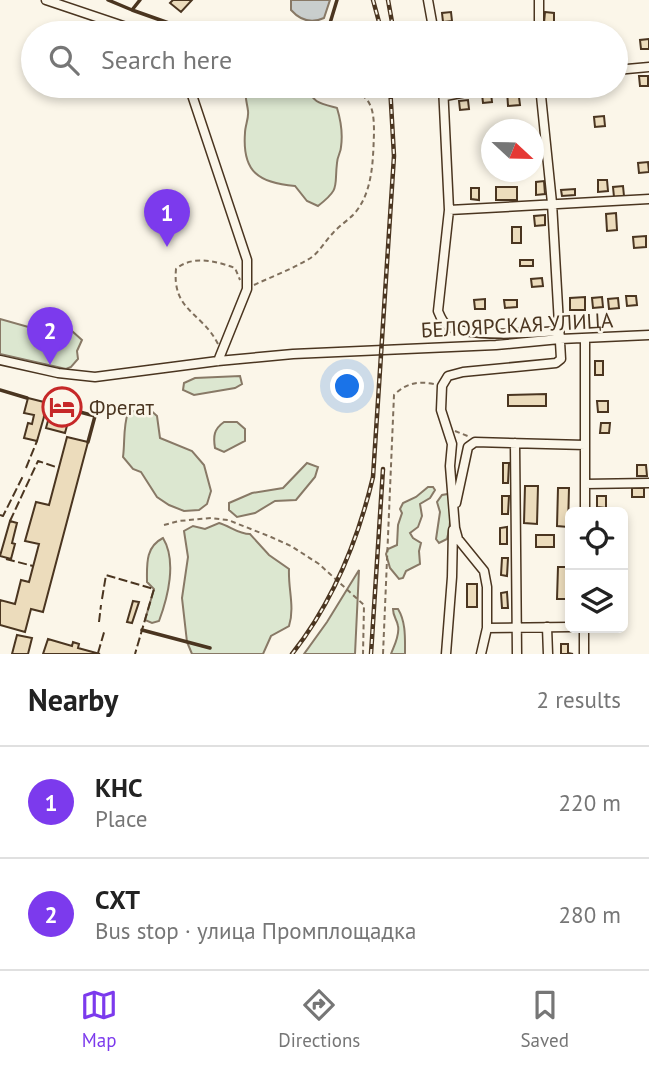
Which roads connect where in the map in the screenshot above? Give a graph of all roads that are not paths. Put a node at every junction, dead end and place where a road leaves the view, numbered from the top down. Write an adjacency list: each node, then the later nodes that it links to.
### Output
1 (46, 0): 4 (street)
2 (428, 0): 5 (street)
3 (539, 0): 6 (street)
4 (108, 21)
5 (432, 21)
6 (539, 21)
7 (649, 67): 8 (street)
8 (628, 68)
9 (193, 98): 19 (street)
10 (445, 98): 14 (street)
11 (541, 98): 13 (street)
12 (649, 200): 13 (street)
13 (552, 203): 14 (street); 15 (street)
14 (449, 210): 15 (street)
15 (559, 335): 17 (street, БЕЛОЯРСКАЯ УЛИЦА); 19 (street, БЕЛОЯРСКАЯ УЛИЦА); 25 (street)
16 (649, 335): 17 (street, БЕЛОЯРСКАЯ УЛИЦА)
17 (585, 338): 21 (street)
18 (0, 360): 19 (street, БЕЛОЯРСКАЯ УЛИЦА)
19 (218, 360)
20 (515, 443): 21 (street); 25 (street); 26 (street)
21 (584, 444): 23 (street)
22 (649, 483): 23 (street)
23 (585, 484): 24 (street)
24 (585, 507)
25 (454, 515): 29 (street); 31 (street)
26 (517, 627): 27 (street); 29 (street); 33 (street)
27 (547, 627): 28 (street); 34 (street)
28 (565, 627)
29 (487, 628): 32 (street)
30 (584, 633): 35 (street)
31 (446, 654)
32 (481, 654)
33 (517, 654)
34 (548, 654)
35 (584, 654)

